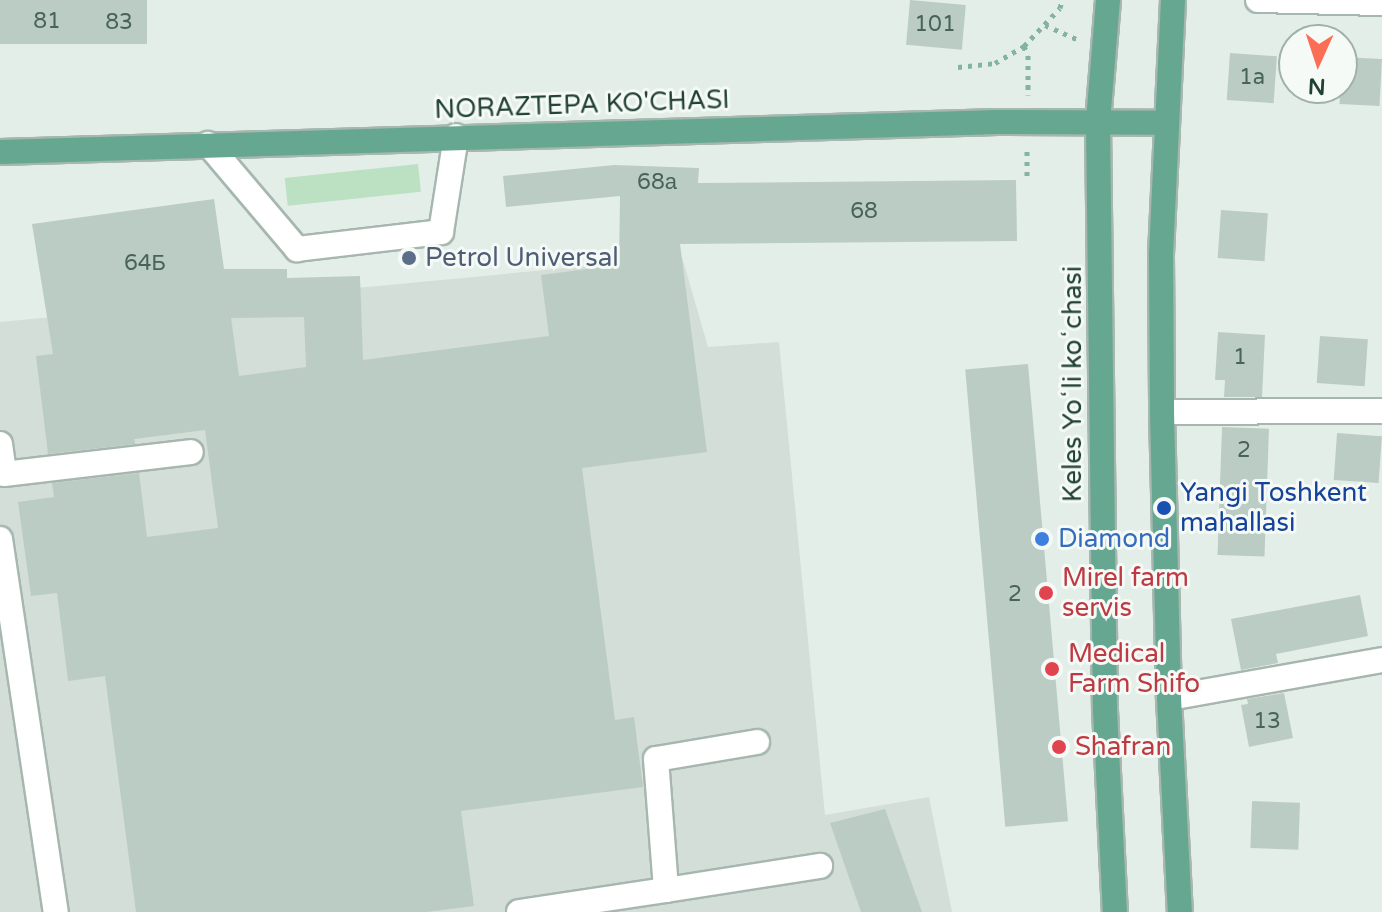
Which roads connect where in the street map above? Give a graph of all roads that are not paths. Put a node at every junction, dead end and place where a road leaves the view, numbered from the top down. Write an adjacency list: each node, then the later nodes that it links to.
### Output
1 (1108, 0): 5 (main road, Keles Yoʻli koʻchasi)
2 (1173, 0): 6 (main road)
3 (1258, 0): 4 (street)
4 (1382, 3)
5 (1098, 122): 6 (main road, NORAZTEPA KO'CHASI); 7 (main road, NORAZTEPA KO'CHASI); 23 (main road, Keles Yoʻli koʻchasi)
6 (1165, 123): 11 (main road)
7 (456, 136): 8 (main road, NORAZTEPA KO'CHASI); 8 (street)
8 (208, 144): 9 (main road, NORAZTEPA KO'CHASI)
9 (0, 152)
10 (1382, 411): 11 (street)
11 (1162, 412): 17 (main road)
12 (0, 444): 14 (street)
13 (191, 452): 14 (street)
14 (2, 480)
15 (0, 539): 21 (street)
16 (1382, 660): 17 (street)
17 (1169, 698): 24 (main road)
18 (757, 742): 20 (street)
19 (820, 866): 20 (street)
20 (666, 890): 22 (street)
21 (56, 912)
22 (519, 912)
23 (1115, 912)
24 (1180, 912)

